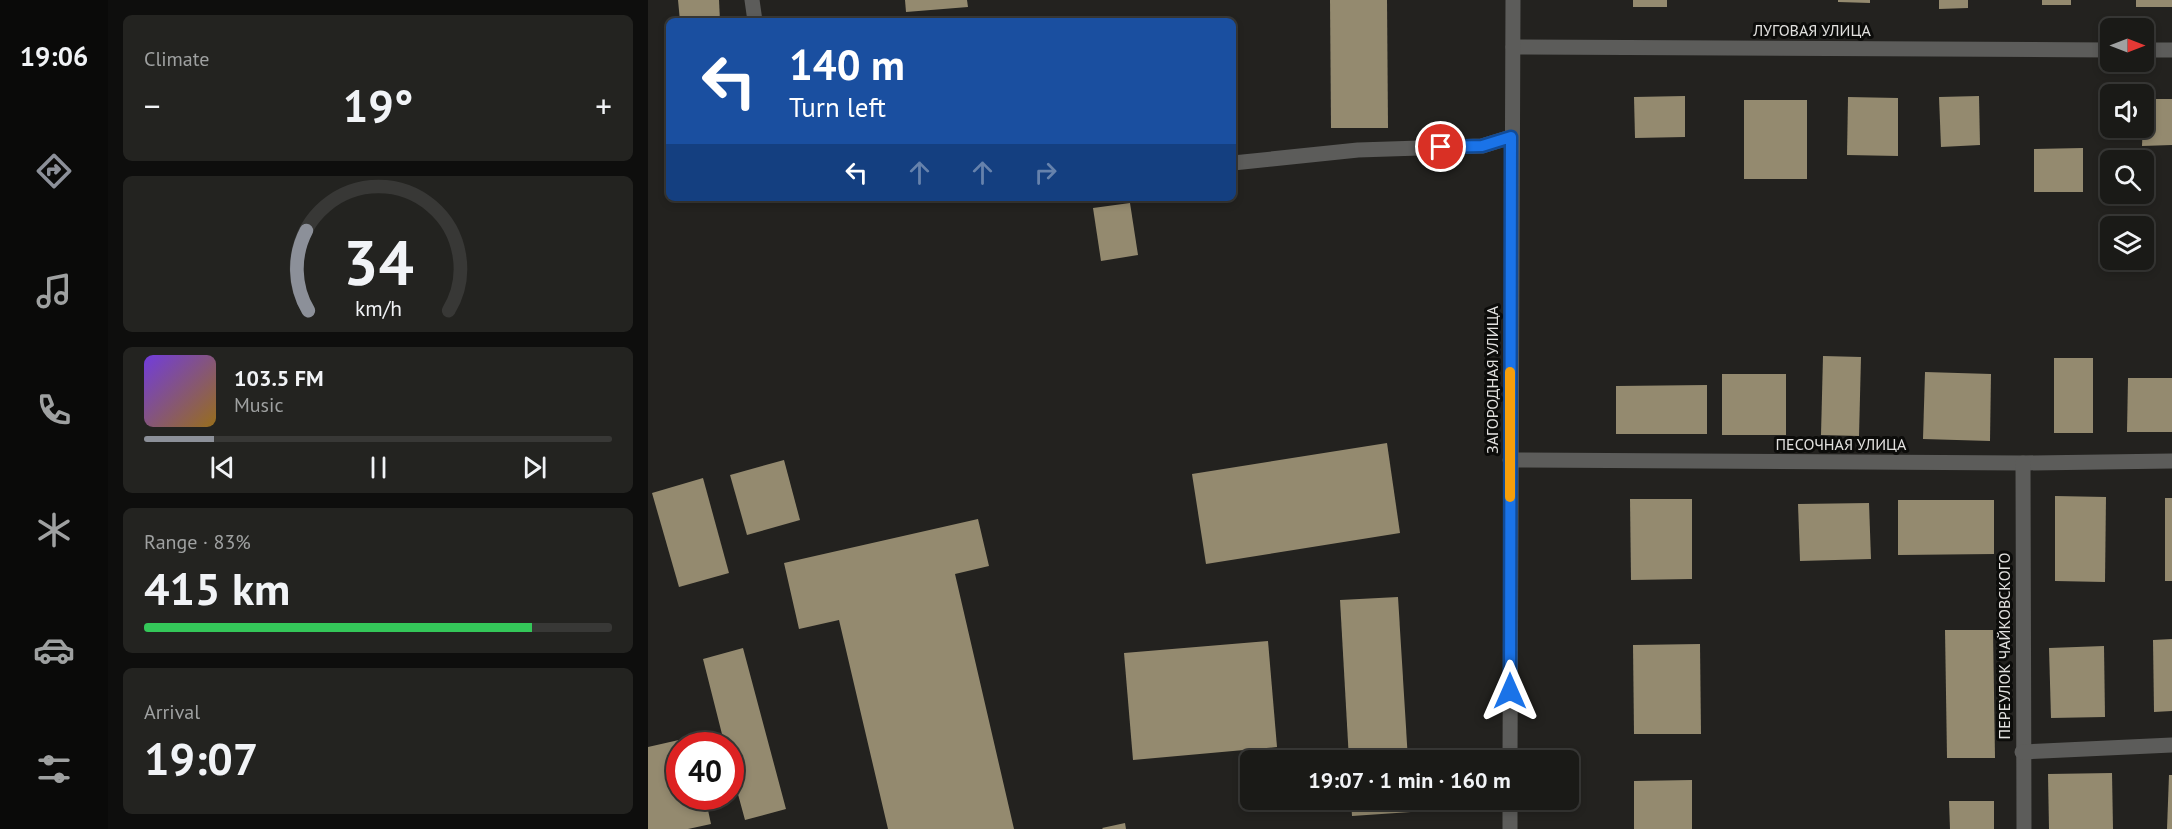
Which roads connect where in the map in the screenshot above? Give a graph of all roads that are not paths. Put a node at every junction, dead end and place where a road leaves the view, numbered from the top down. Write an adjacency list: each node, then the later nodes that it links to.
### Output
1 (752, 0): 3 (street)
2 (1513, 0): 4 (street, ЗАГОРОДНАЯ УЛИЦА)
3 (755, 18)
4 (1513, 46): 5 (street, ЛУГОВАЯ УЛИЦА); 8 (street, ЗАГОРОДНАЯ УЛИЦА)
5 (2100, 50)
6 (2154, 50): 7 (street)
7 (2172, 50)
8 (1511, 137): 9 (street); 10 (street, ЗАГОРОДНАЯ УЛИЦА)
9 (1236, 163)
10 (1510, 460): 12 (street, ПЕСОЧНАЯ УЛИЦА); 14 (street, ЗАГОРОДНАЯ УЛИЦА)
11 (2172, 460): 12 (street, ПЕСОЧНАЯ УЛИЦА)
12 (2023, 463): 15 (street, ПЕРЕУЛОК ЧАЙКОВСКОГО)
13 (2172, 746): 15 (street)
14 (1510, 750)
15 (2022, 752): 18 (street, ПЕРЕУЛОК ЧАЙКОВСКОГО)
16 (1510, 810): 17 (street)
17 (1510, 829)
18 (2024, 829)

